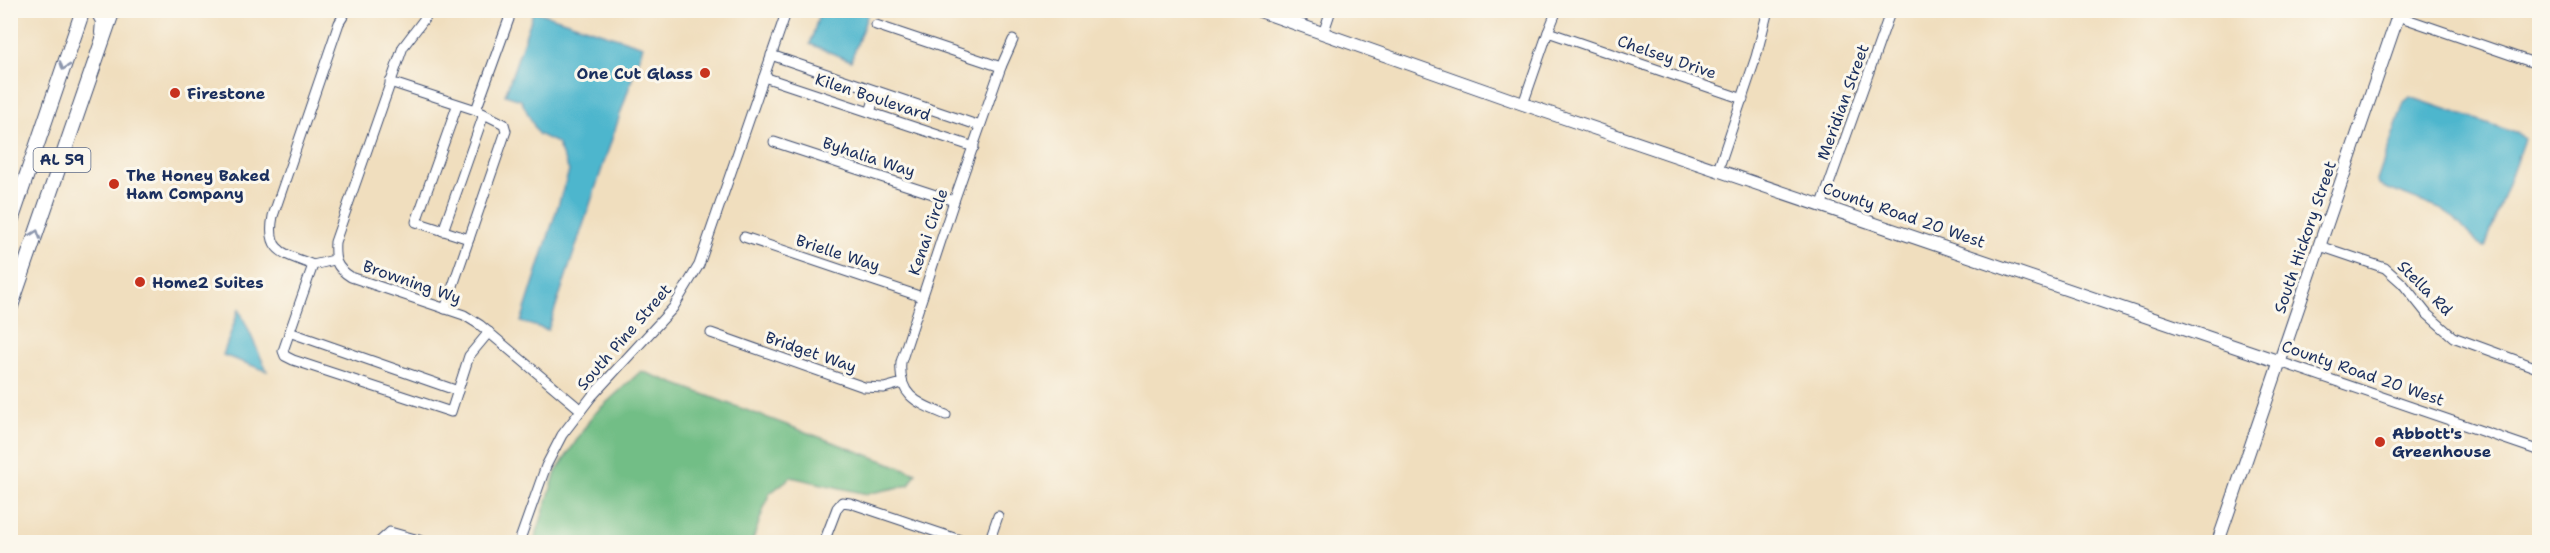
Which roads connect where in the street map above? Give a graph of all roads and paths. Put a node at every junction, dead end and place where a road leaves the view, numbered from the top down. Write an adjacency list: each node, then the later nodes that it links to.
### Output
1 (83, 10): 36 (main road, AL 59, one-way to 36)
2 (97, 10): 18 (main road)
3 (113, 10): 18 (main road, AL 59)
4 (347, 10): 42 (street)
5 (431, 10): 23 (street)
6 (505, 10): 28 (street)
7 (787, 10): 19 (street, South Pine Street)
8 (1257, 10): 16 (street, County Road 20 West)
9 (1331, 10): 16 (street)
10 (1557, 10): 15 (street)
11 (1768, 10): 25 (street)
12 (1892, 10): 35 (street, Meridian Street)
13 (2399, 14): 20 (street); 40 (street, South Hickory Street)
14 (876, 26): 21 (street)
15 (1548, 32): 25 (street, Chelsey Drive); 26 (street)
16 (1323, 34): 26 (street, County Road 20 West)
17 (1013, 40): 21 (street, Kenai Circle)
18 (101, 44): 44 (main road, AL 59, one-way to 18)
19 (771, 55): 22 (street, South Pine Street); 24 (street, Kilen Boulevard)
20 (2540, 66)
21 (1001, 67): 30 (street, Kenai Circle)
22 (764, 77): 29 (street, Kilen Boulevard); 53 (street, South Pine Street)
23 (390, 82): 27 (street); 41 (street)
24 (878, 91): 29 (street); 30 (street, Kilen Boulevard)
25 (1743, 99): 33 (street)
26 (1523, 104): 33 (street, County Road 20 West)
27 (457, 106): 28 (street); 37 (street)
28 (480, 112): 37 (street); 39 (street)
29 (870, 112): 32 (street, Kilen Boulevard)
30 (980, 126): 32 (street, Kenai Circle)
31 (774, 142): 34 (street, Byhalia Way)
32 (974, 147): 34 (street, Kenai Circle)
33 (1718, 170): 35 (street, County Road 20 West)
34 (954, 201): 43 (street, Kenai Circle)
35 (1822, 204): 49 (street, County Road 20 West)
36 (10, 224)
37 (443, 231): 39 (street)
38 (744, 237): 43 (street, Brielle Way)
39 (469, 239): 45 (street)
40 (2320, 246): 49 (street, South Hickory Street); 50 (street, Stella Rd)
41 (334, 260): 42 (street); 45 (street, Browning Wy)
42 (313, 265): 46 (street)
43 (922, 297): 51 (street, Kenai Circle)
44 (10, 309)
45 (445, 309): 47 (street, Browning Wy)
46 (289, 332): 52 (street); 52 (street)
47 (489, 332): 52 (street); 53 (street, Browning Wy)
48 (711, 333): 51 (street, Bridget Way)
49 (2280, 362): 55 (street, County Road 20 West); 63 (street, South Hickory Street)
50 (2540, 369)
51 (902, 383): 54 (street)
52 (458, 391)
53 (581, 410): 59 (street, South Pine Street)
54 (946, 415)
55 (2540, 451)
56 (998, 516): 62 (street)
57 (380, 543): 58 (street)
58 (426, 543)
59 (519, 543)
60 (824, 543): 61 (street)
61 (966, 543)
62 (989, 543)
63 (2218, 543)

